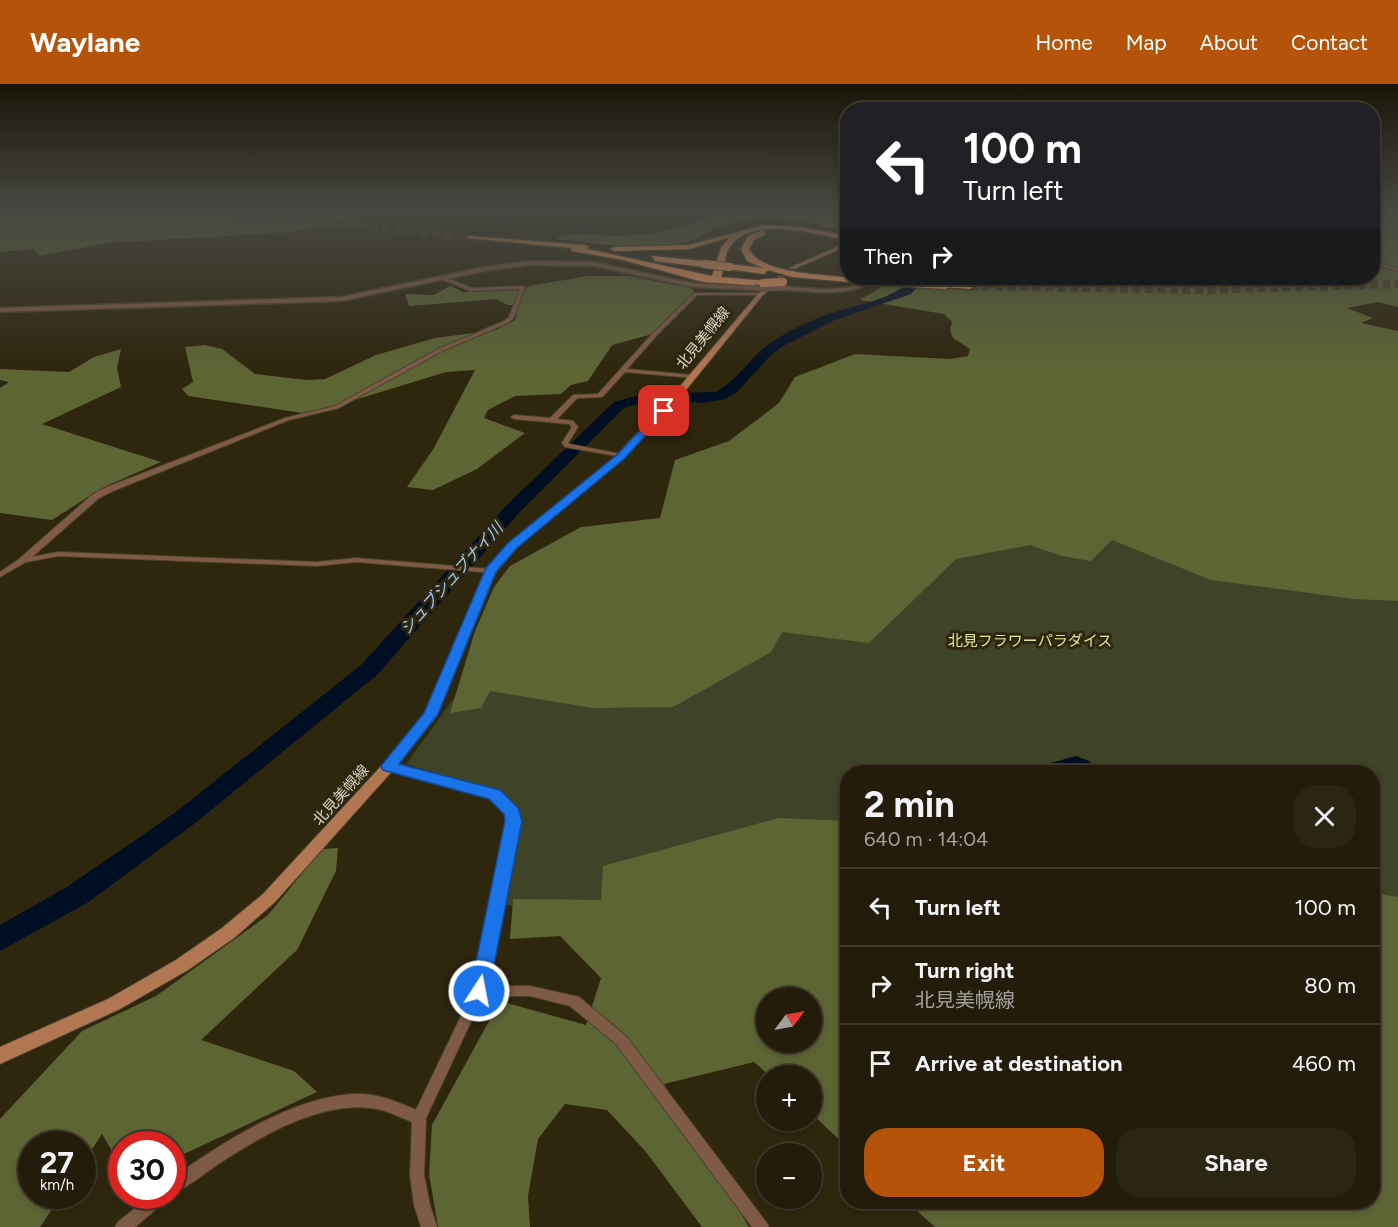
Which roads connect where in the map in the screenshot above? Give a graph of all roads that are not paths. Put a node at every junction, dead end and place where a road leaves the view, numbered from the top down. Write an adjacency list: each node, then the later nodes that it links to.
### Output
1 (543, 263): 13 (street)
2 (581, 263): 21 (street)
3 (644, 263): 14 (highway)
4 (698, 263): 12 (highway, bridge)
5 (716, 263): 14 (highway)
6 (722, 263): 14 (highway)
7 (757, 263): 12 (highway)
8 (801, 263): 10 (main road)
9 (1380, 264): 11 (street)
10 (792, 268)
11 (1398, 270)
12 (802, 275): 15 (highway)
13 (443, 278): 22 (street); 28 (street)
14 (716, 279): 17 (highway, bridge)
15 (840, 279)
16 (840, 282): 17 (highway)
17 (782, 283): 18 (street); 21 (main road, 北見美幌線)
18 (861, 285)
19 (944, 285): 20 (highway, bridge)
20 (965, 286)
21 (757, 291): 23 (street); 24 (main road, 北見美幌線)
22 (0, 310)
23 (624, 370): 24 (street); 26 (street)
24 (692, 377): 27 (main road, 北見美幌線)
25 (514, 417): 26 (street)
26 (553, 419): 27 (street)
27 (621, 456): 29 (main road, 北見美幌線)
28 (21, 562): 29 (street); 30 (street)
29 (490, 571): 31 (main road, 北見美幌線)
30 (0, 576)
31 (389, 766): 32 (street); 33 (main road, 北見美幌線)
32 (479, 991): 34 (street); 39 (street)
33 (0, 1056)
34 (419, 1118): 35 (street); 38 (street)
35 (186, 1177)
36 (145, 1209): 37 (street)
37 (123, 1227)
38 (429, 1227)
39 (761, 1227)

